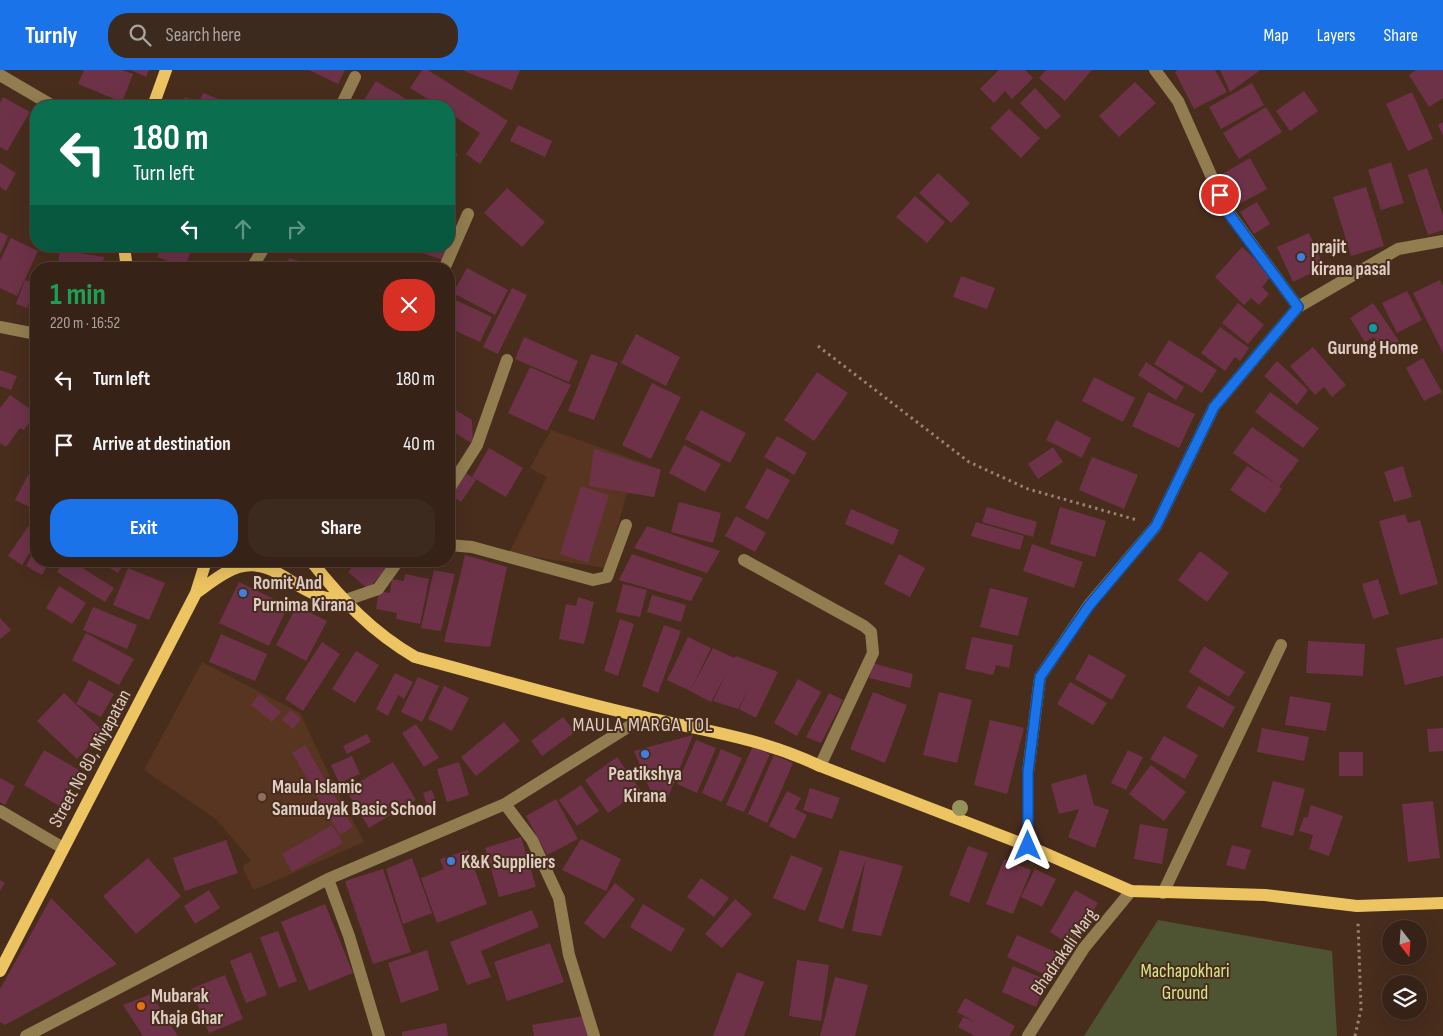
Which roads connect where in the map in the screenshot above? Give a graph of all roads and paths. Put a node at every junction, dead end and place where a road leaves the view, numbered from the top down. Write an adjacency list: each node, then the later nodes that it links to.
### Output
1 (166, 70): 6 (main road)
2 (1156, 70): 11 (street)
3 (0, 75): 5 (street)
4 (355, 77): 7 (street)
5 (43, 100)
6 (155, 100)
7 (343, 100)
8 (468, 214): 10 (street)
9 (1443, 241): 11 (street)
10 (455, 244)
11 (1298, 307): 18 (street)
12 (0, 327): 13 (street)
13 (30, 333)
14 (818, 346): 18 (path)
15 (507, 360): 16 (street)
16 (455, 480)
17 (626, 525): 19 (street)
18 (1156, 526): 33 (street)
19 (455, 546)
20 (744, 560): 30 (street)
21 (204, 567): 26 (main road, Street No 8D, Miyapatan)
22 (238, 567): 26 (main road)
23 (264, 567): 27 (main road)
24 (316, 567): 27 (main road)
25 (394, 567): 27 (street)
26 (196, 593): 34 (main road, Street No 8D, Miyapatan)
27 (343, 601): 29 (main road)
28 (1281, 645): 37 (street)
29 (644, 717): 30 (main road); 31 (street)
30 (820, 766): 33 (main road)
31 (505, 804): 35 (street); 43 (street)
32 (0, 811): 34 (street)
33 (1028, 846): 36 (main road)
34 (63, 848): 40 (main road, Street No 8D, Miyapatan)
35 (328, 880): 41 (street); 42 (street)
36 (1132, 891): 37 (main road); 44 (street, Bhadrakali Marg)
37 (1163, 893): 39 (main road)
38 (1443, 903): 39 (main road)
39 (1357, 906): 45 (path)
40 (0, 971)
41 (26, 1036)
42 (379, 1036)
43 (594, 1036)
44 (1028, 1036)
45 (1355, 1036)

